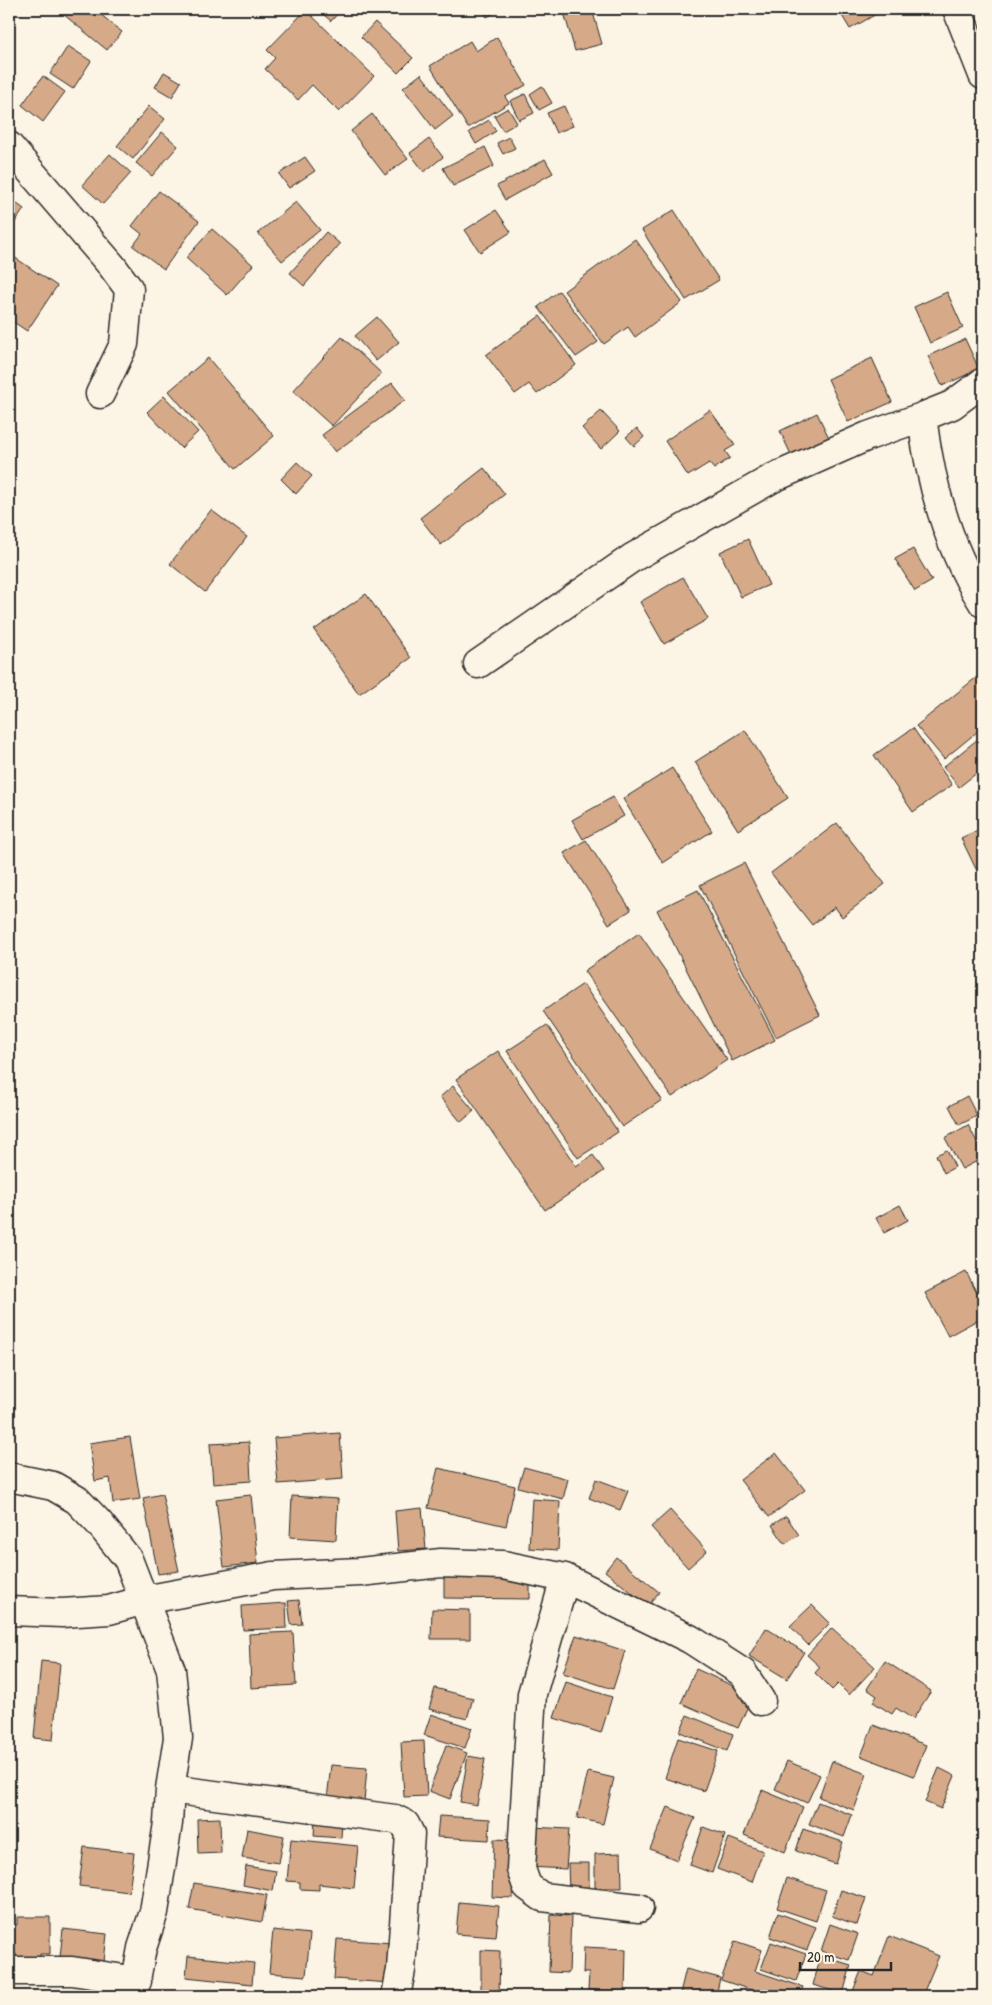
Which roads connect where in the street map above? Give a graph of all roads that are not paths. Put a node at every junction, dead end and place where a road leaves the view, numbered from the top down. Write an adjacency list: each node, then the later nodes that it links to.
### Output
1 (957, 9): 2 (street)
2 (983, 75)
3 (9, 146): 5 (street)
4 (983, 382): 6 (street)
5 (100, 394)
6 (922, 417): 7 (street); 8 (street)
7 (983, 603)
8 (478, 664)
9 (9, 1477): 11 (street)
10 (565, 1578): 11 (street); 13 (street); 15 (street)
11 (144, 1600): 12 (street); 14 (street)
12 (9, 1611)
13 (761, 1701)
14 (170, 1789): 17 (street); 18 (street)
15 (639, 1908)
16 (9, 1971): 17 (street)
17 (135, 1988)
18 (396, 1996)

